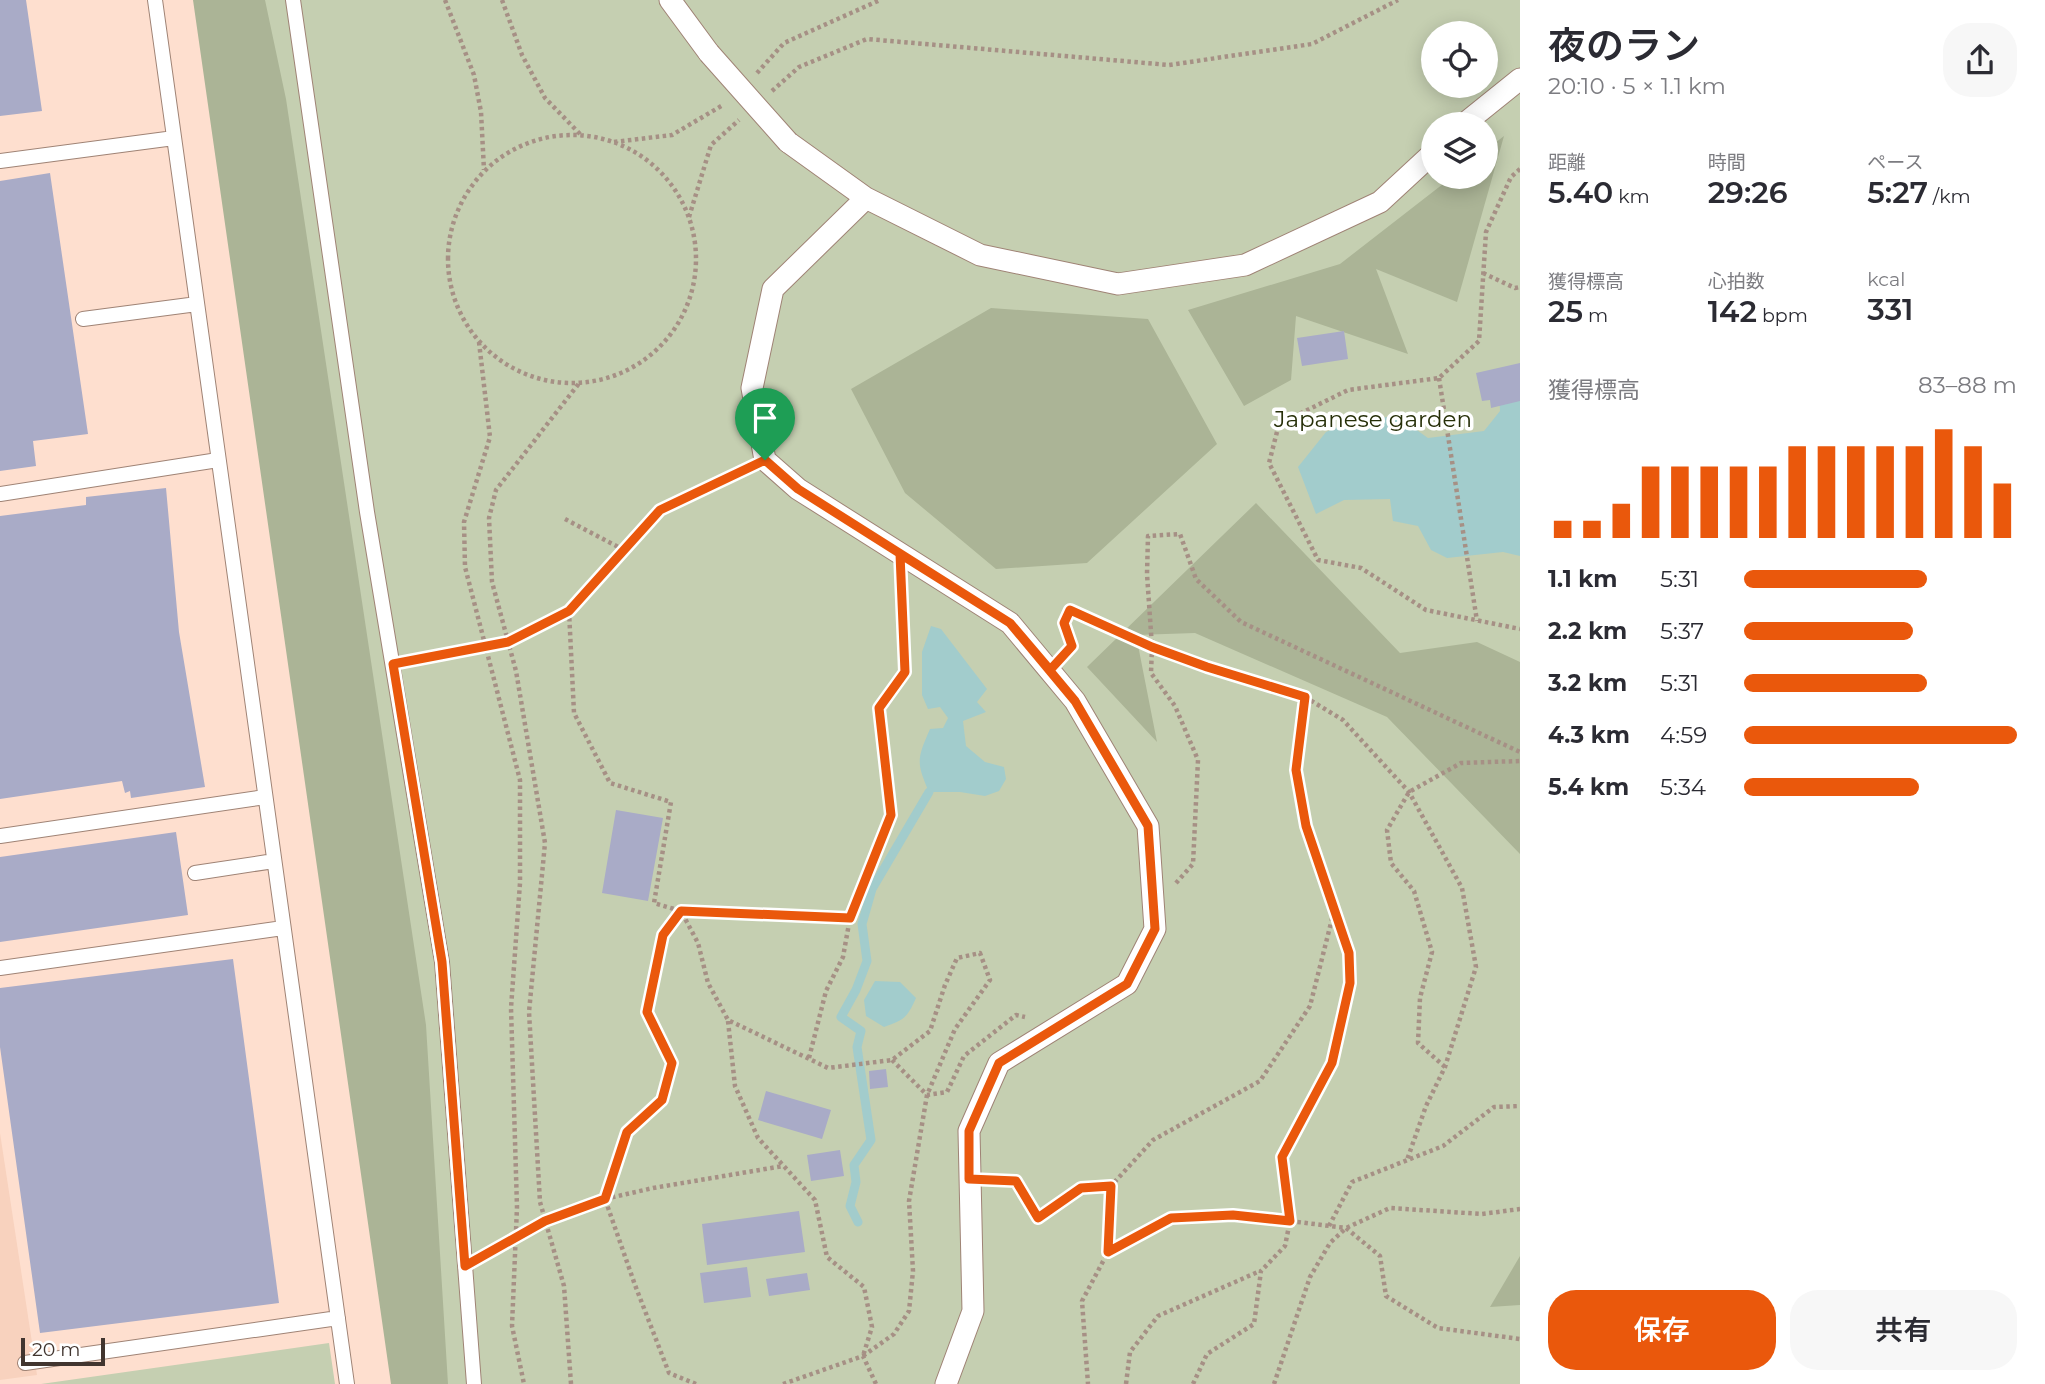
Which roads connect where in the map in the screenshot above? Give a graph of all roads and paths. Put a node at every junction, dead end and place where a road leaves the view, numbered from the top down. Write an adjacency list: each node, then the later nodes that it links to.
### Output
1 (155, 0): 12 (lane)
2 (293, 0): 38 (lane)
3 (444, 0): 16 (path)
4 (502, 0): 11 (path)
5 (670, 0): 17 (street, bridge)
6 (1398, 0): 8 (path)
7 (1520, 79): 9 (street)
8 (770, 93)
9 (1479, 112)
10 (741, 119): 18 (path)
11 (581, 135): 16 (path); 18 (path)
12 (174, 138): 13 (lane); 21 (lane)
13 (0, 161)
14 (1421, 164): 17 (street)
15 (1520, 169): 19 (path)
16 (484, 171): 23 (path)
17 (866, 198): 27 (street)
18 (689, 217): 25 (path)
19 (1483, 273): 20 (path); 24 (path)
20 (1520, 287)
21 (197, 304): 22 (lane); 26 (lane)
22 (83, 319)
23 (480, 342): 25 (path); 36 (path)
24 (1439, 378): 33 (path); 33 (path)
25 (580, 382): 35 (path)
26 (218, 460): 28 (lane); 44 (lane)
27 (765, 460): 30 (path); 31 (street)
28 (0, 494)
29 (565, 519): 30 (path)
30 (624, 550): 32 (path)
31 (900, 554): 39 (street); 51 (path)
32 (569, 611): 35 (path); 49 (path)
33 (1477, 621): 34 (path)
34 (1520, 629)
35 (508, 642): 36 (path); 66 (path)
36 (486, 647): 38 (path); 70 (path)
37 (1152, 647): 39 (path); 40 (path); 41 (path); 48 (path)
38 (393, 664): 72 (lane)
39 (1050, 670): 48 (street)
40 (1305, 697): 43 (path); 50 (path)
41 (1520, 752)
42 (1520, 761): 43 (path)
43 (1409, 792): 57 (path); 57 (path)
44 (265, 797): 45 (lane); 46 (lane)
45 (0, 836)
46 (274, 861): 47 (lane); 52 (lane)
47 (195, 873)
48 (1154, 906): 62 (street)
49 (681, 911): 51 (path); 54 (path); 64 (path)
50 (1334, 911): 63 (path); 67 (path)
51 (850, 918): 55 (path)
52 (284, 928): 53 (lane); 74 (lane)
53 (0, 968)
54 (728, 1020): 55 (path); 61 (path)
55 (809, 1058): 56 (path)
56 (892, 1060): 58 (path); 58 (path)
57 (1445, 1066): 60 (path)
58 (927, 1095): 76 (path)
59 (1520, 1106): 60 (path)
60 (1407, 1160): 68 (path)
61 (783, 1166): 64 (path); 76 (path)
62 (969, 1179): 63 (path); 85 (street)
63 (1111, 1186): 71 (path)
64 (605, 1199): 66 (path); 82 (path)
65 (1520, 1209): 69 (path)
66 (545, 1221): 70 (path); 81 (path)
67 (1290, 1221): 68 (path); 71 (path); 73 (path)
68 (1329, 1226): 69 (path)
69 (1346, 1228): 75 (path); 89 (path)
70 (516, 1237): 72 (path); 80 (path)
71 (1108, 1252): 86 (path)
72 (465, 1266): 79 (lane)
73 (1261, 1271): 87 (path); 88 (path)
74 (338, 1318): 77 (lane); 78 (lane)
75 (1520, 1339)
76 (863, 1356): 83 (path); 84 (path)
77 (25, 1363)
78 (347, 1384)
79 (474, 1384)
80 (524, 1384)
81 (571, 1384)
82 (696, 1384)
83 (783, 1384)
84 (876, 1384)
85 (947, 1384)
86 (1088, 1384)
87 (1126, 1384)
88 (1194, 1384)
89 (1274, 1384)

